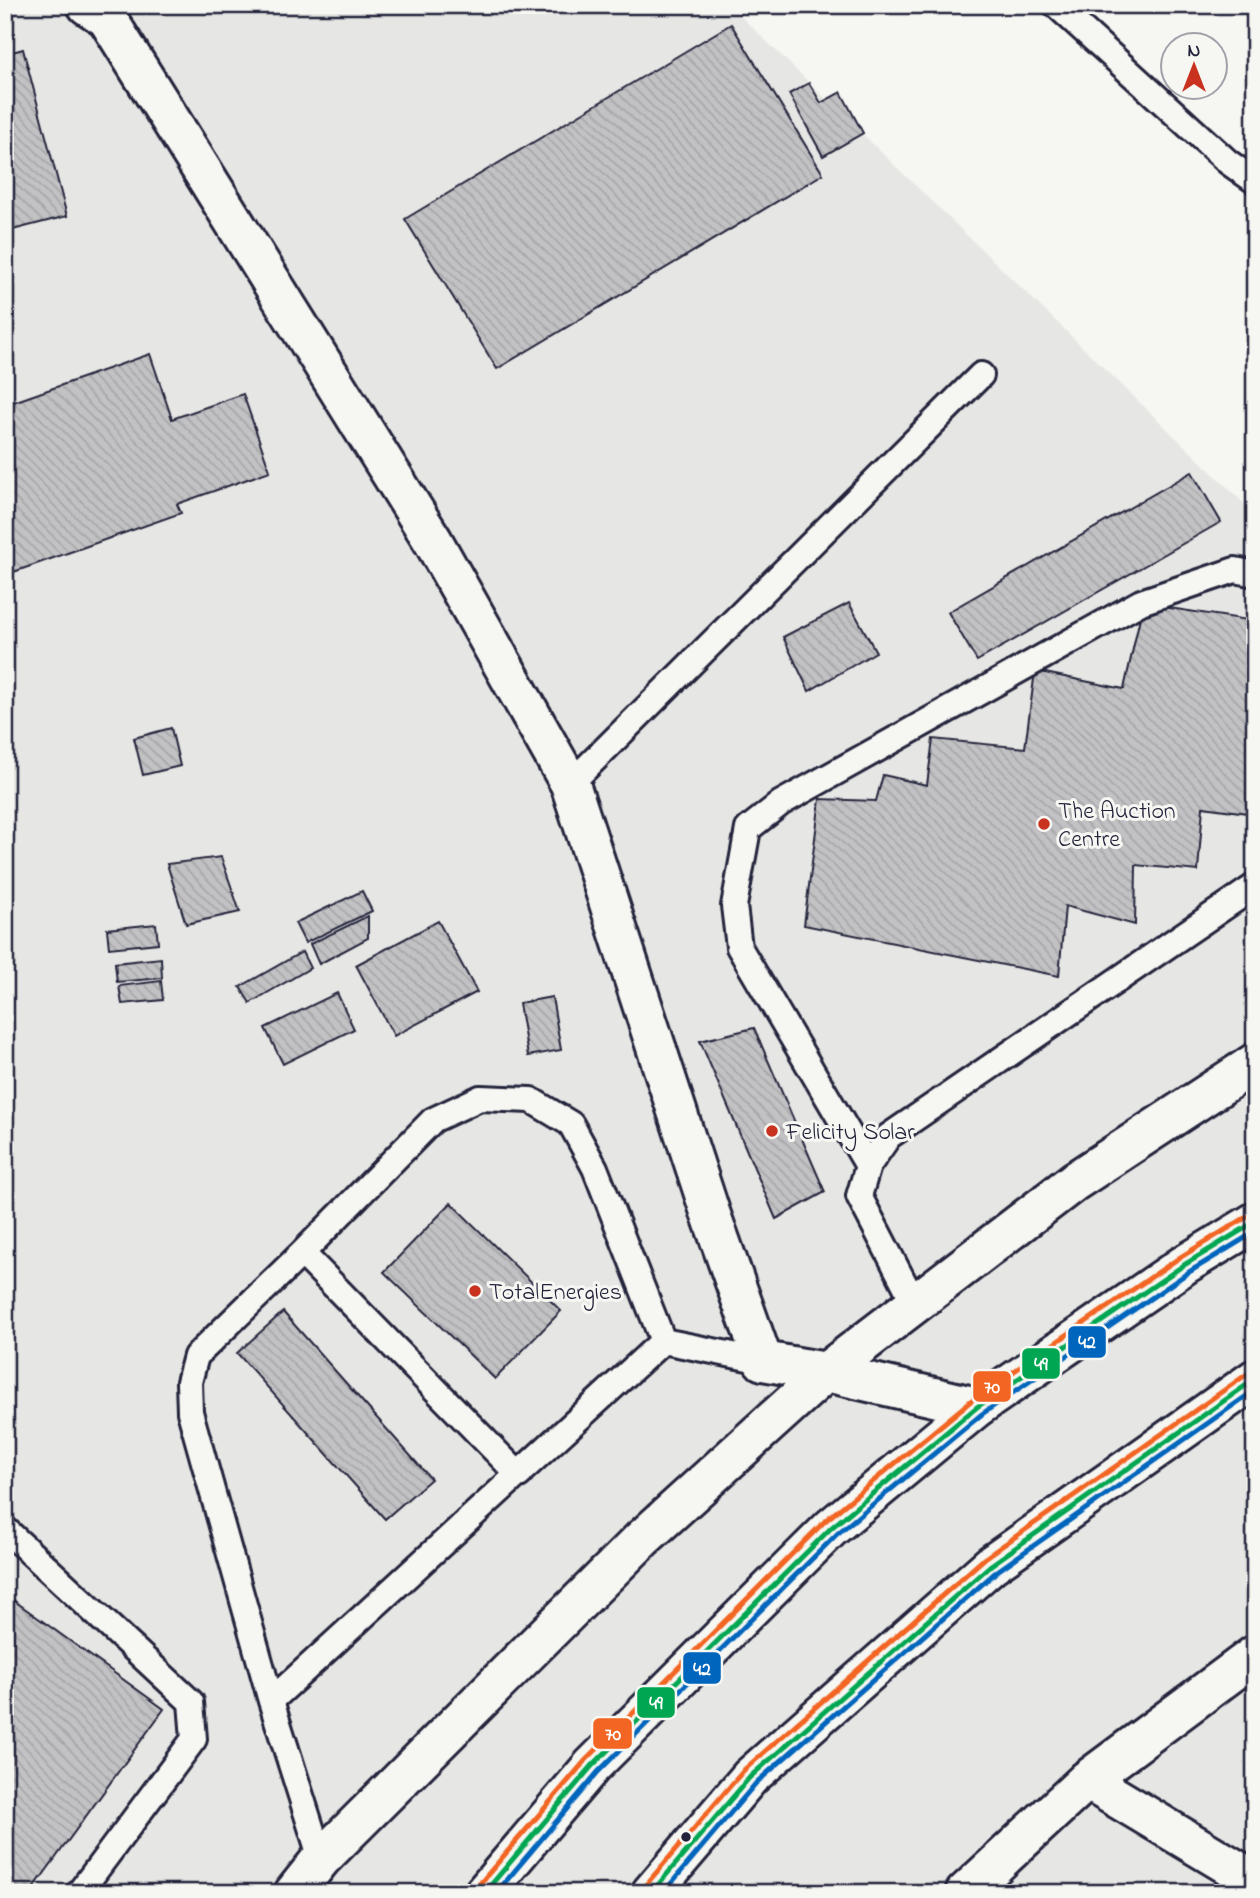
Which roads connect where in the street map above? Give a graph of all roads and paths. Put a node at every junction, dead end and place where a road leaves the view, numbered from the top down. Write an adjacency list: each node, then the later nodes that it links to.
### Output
1 (87, 5): 6 (street)
2 (1056, 5): 3 (lane)
3 (1255, 181)
4 (981, 375): 6 (lane)
5 (1255, 574): 9 (lane)
6 (570, 784): 14 (street)
7 (1255, 886): 9 (lane)
8 (1255, 1063): 12 (street)
9 (867, 1166): 12 (lane)
10 (1255, 1222): 17 (street)
11 (302, 1253): 13 (lane); 18 (lane); 21 (lane)
12 (915, 1304): 15 (street)
13 (663, 1341): 14 (lane); 18 (lane)
14 (763, 1361): 15 (street)
15 (826, 1372): 17 (street); 23 (street)
16 (1255, 1379): 28 (street)
17 (976, 1407): 27 (street)
18 (519, 1475): 21 (lane)
19 (5, 1529): 25 (lane)
20 (1255, 1655): 22 (street)
21 (271, 1701): 23 (lane)
22 (1087, 1780): 24 (street); 29 (street)
23 (326, 1876): 26 (street)
24 (1255, 1881)
25 (79, 1893)
26 (294, 1893)
27 (484, 1893)
28 (650, 1893)
29 (965, 1893)

